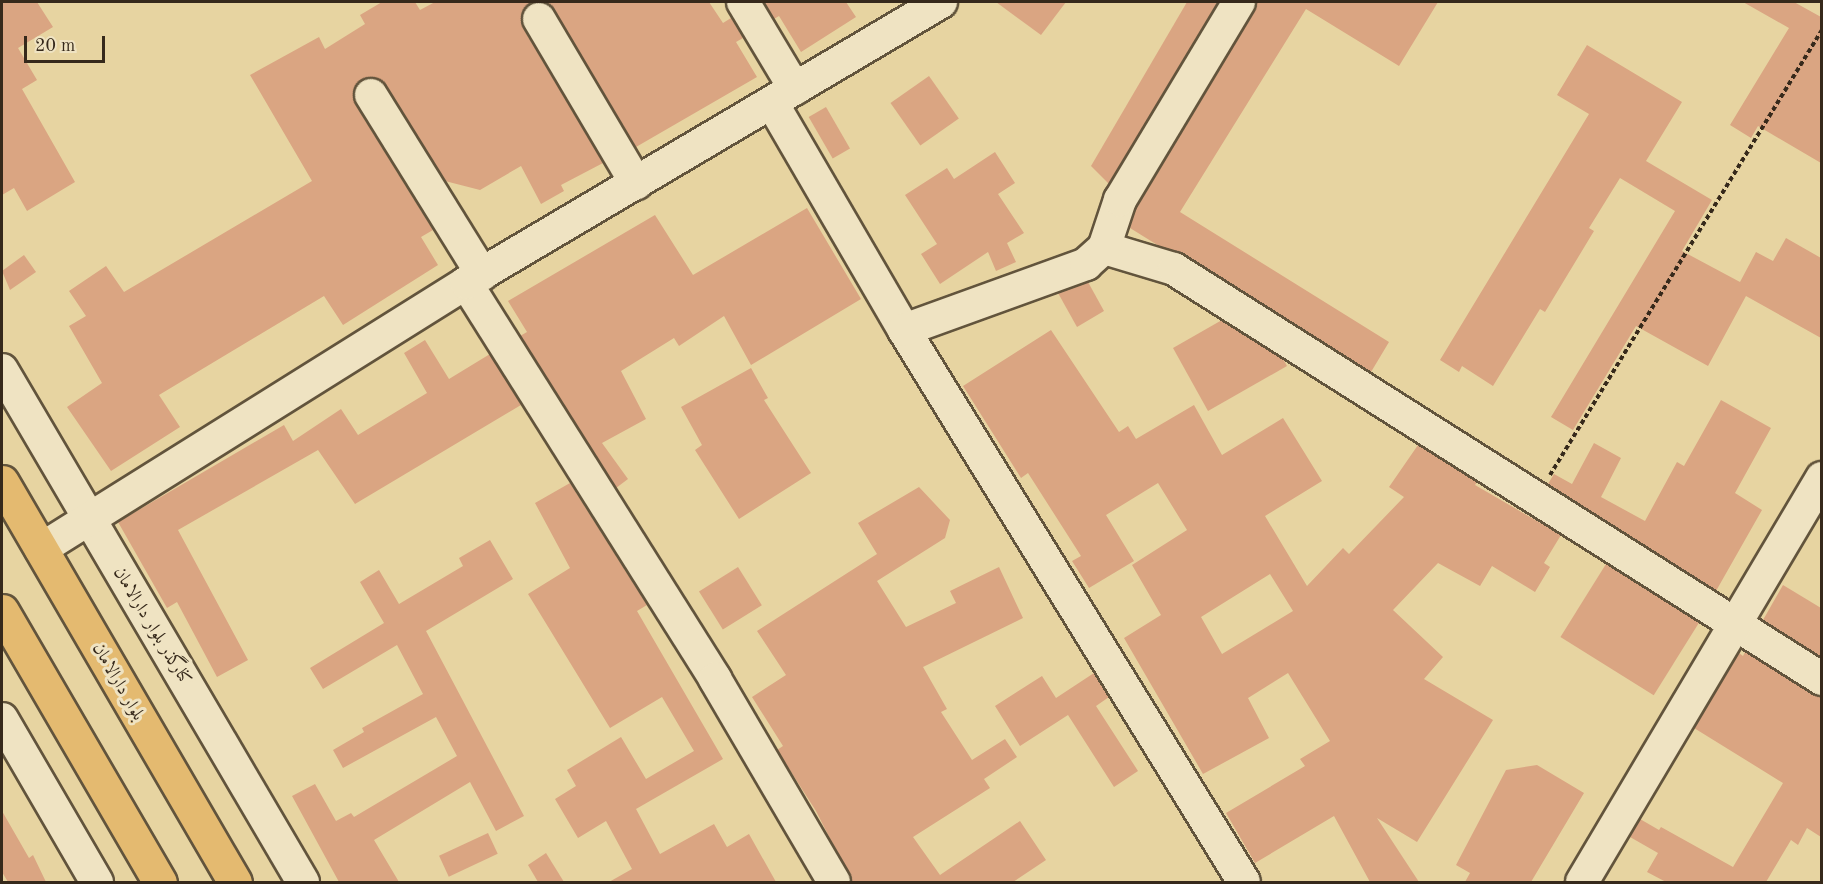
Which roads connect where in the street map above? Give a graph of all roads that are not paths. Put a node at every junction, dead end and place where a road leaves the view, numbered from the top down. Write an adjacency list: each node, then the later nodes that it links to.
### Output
1 (743, 2): 6 (street)
2 (941, 2): 6 (street)
3 (1239, 2): 8 (street)
4 (539, 19): 7 (street)
5 (371, 95): 9 (street)
6 (784, 96): 7 (street); 10 (street)
7 (636, 183): 9 (street)
8 (1104, 248): 10 (street); 17 (street)
9 (474, 279): 14 (street); 24 (street)
10 (904, 330): 25 (street)
11 (2, 370): 14 (street, کنارگذر بلوار دارالامان)
12 (1821, 478): 17 (street)
13 (2, 482): 15 (main road, بلوار دارالامان)
14 (88, 519): 15 (street); 23 (street, کنارگذر بلوار دارالامان)
15 (41, 549): 22 (main road, بلوار دارالامان)
16 (2, 611): 21 (main road)
17 (1734, 622): 18 (street); 26 (street)
18 (1821, 679)
19 (2, 718): 20 (street)
20 (97, 882)
21 (159, 882)
22 (235, 882)
23 (303, 882)
24 (834, 882)
25 (1244, 882)
26 (1582, 882)

